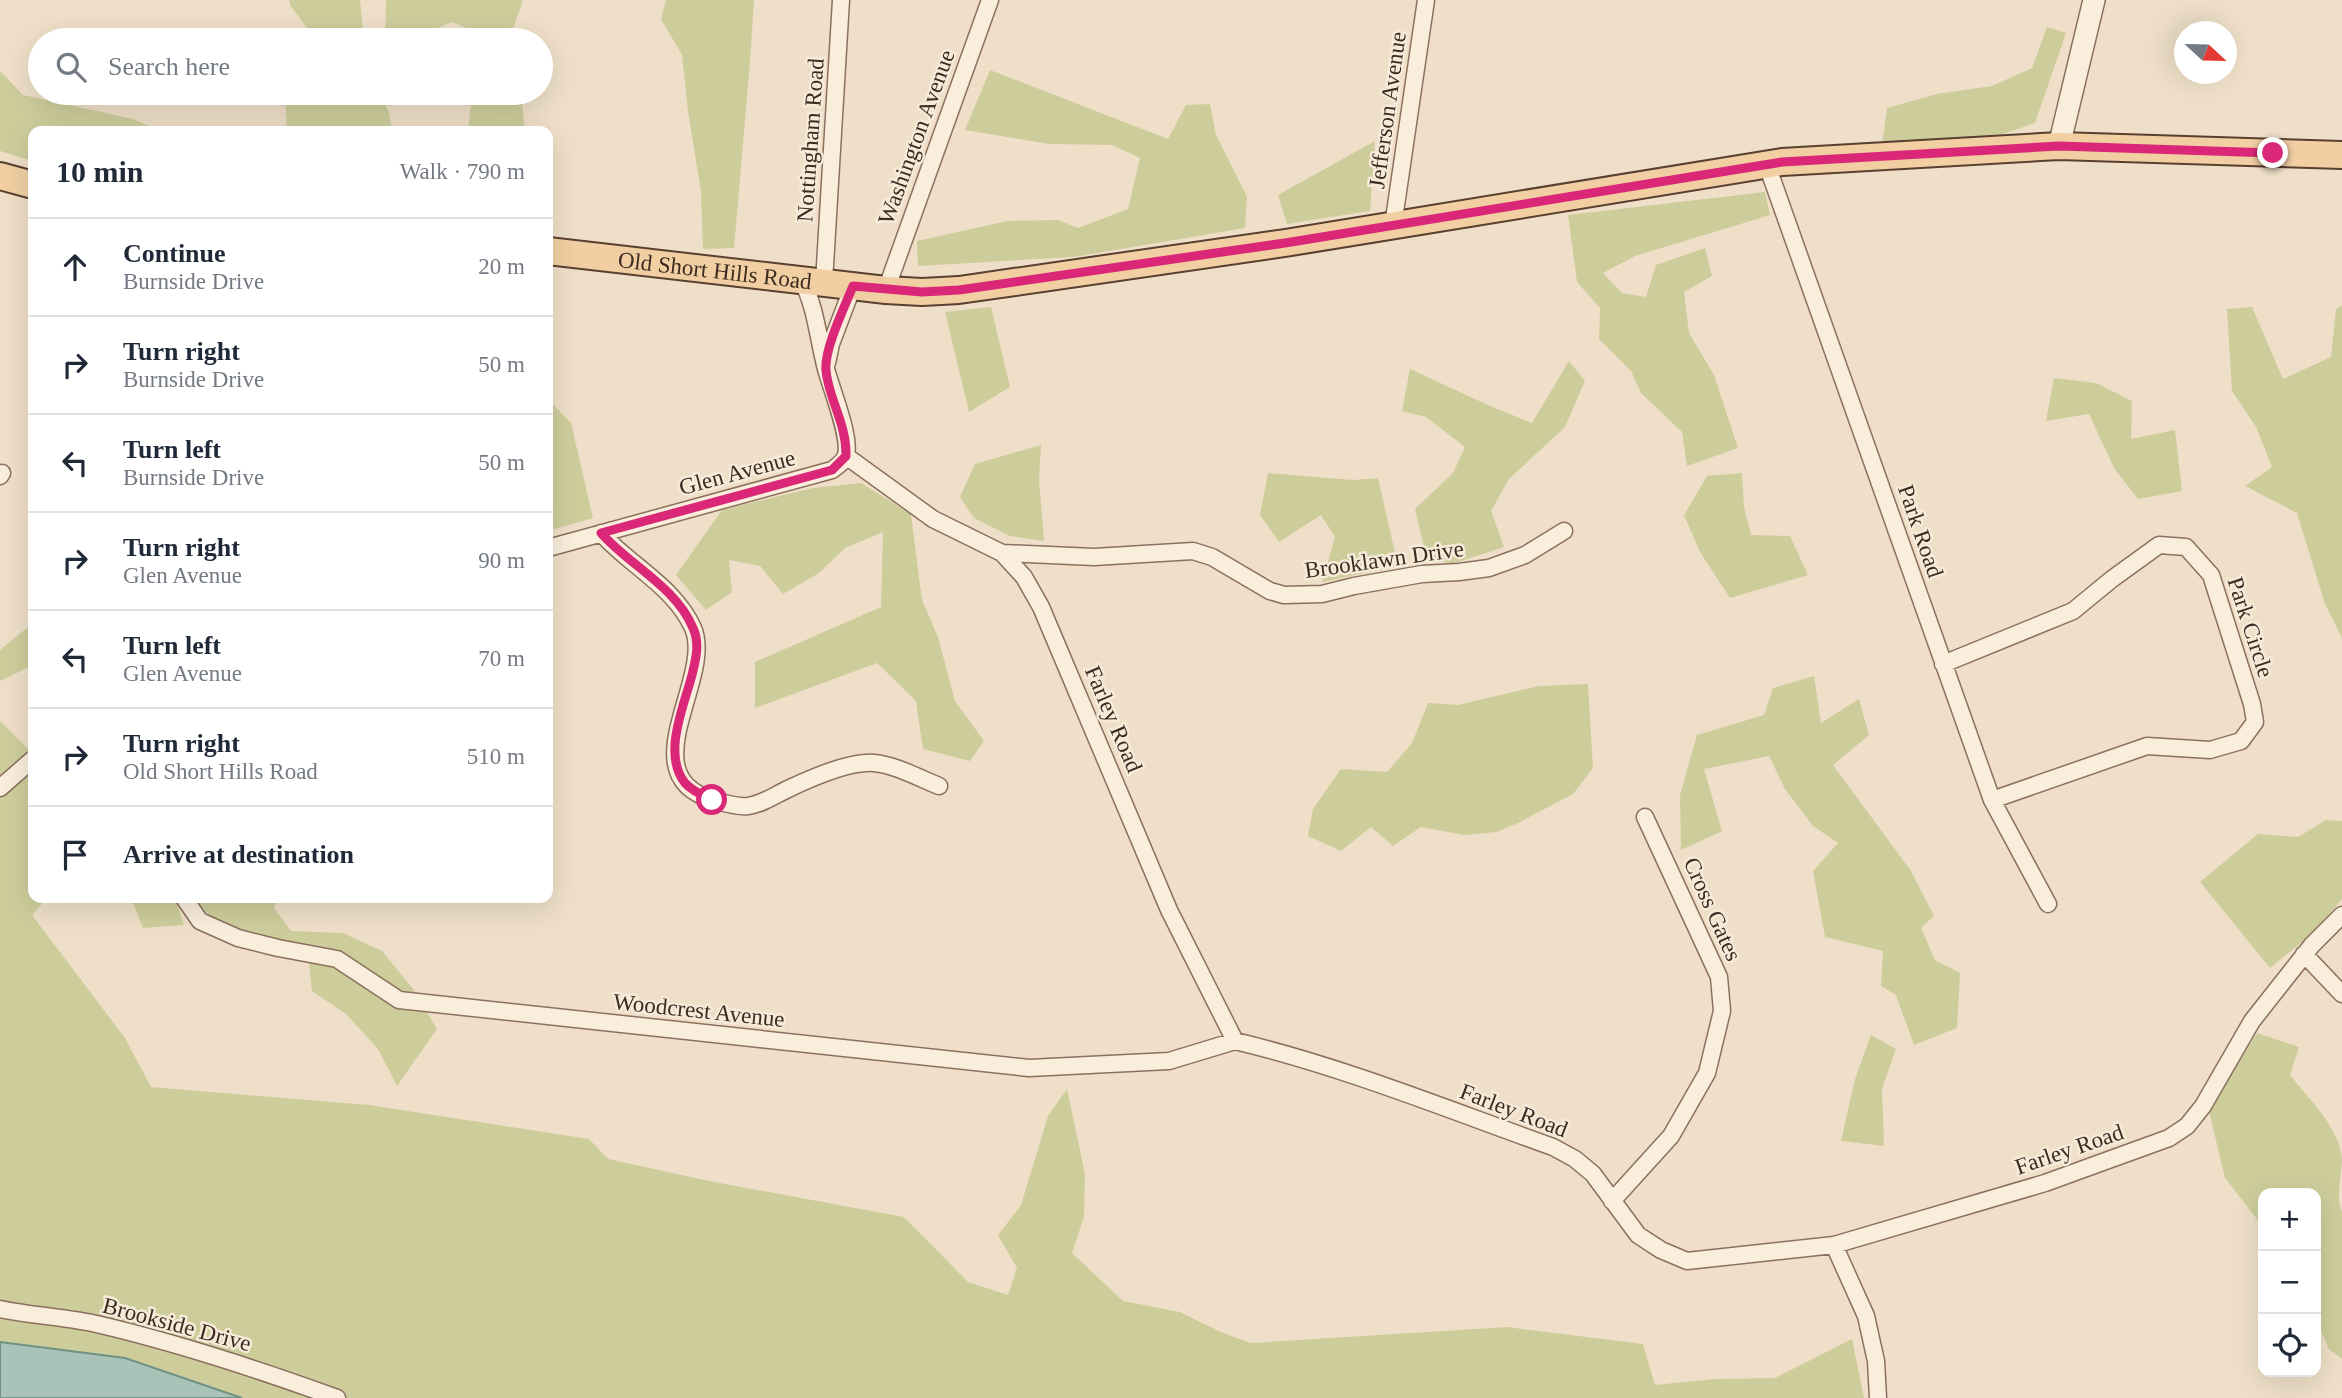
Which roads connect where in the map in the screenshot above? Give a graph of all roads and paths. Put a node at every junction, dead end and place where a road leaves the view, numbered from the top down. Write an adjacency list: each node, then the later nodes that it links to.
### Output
1 (841, 0): 12 (street, Nottingham Road)
2 (990, 0): 14 (street, Washington Avenue)
3 (1426, 0): 10 (street, Jefferson Avenue)
4 (2094, 0): 5 (street)
5 (2059, 146): 6 (main road, Old Short Hills Road); 7 (main road, Old Short Hills Road)
6 (2342, 155)
7 (1767, 165): 10 (main road, Old Short Hills Road); 21 (street, Park Road)
8 (0, 176): 9 (main road)
9 (28, 184)
10 (1393, 226): 14 (main road, Old Short Hills Road)
11 (553, 252): 12 (main road, Old Short Hills Road)
12 (812, 280): 13 (main road, Old Short Hills Road); 15 (street)
13 (853, 286): 14 (main road, Old Short Hills Road); 15 (street)
14 (886, 290)
15 (826, 369): 16 (street)
16 (846, 456): 18 (street, Glen Avenue); 20 (street, Farley Road)
17 (1564, 531): 20 (street, Brooklawn Drive)
18 (601, 533): 19 (street, Glen Avenue); 24 (street)
19 (553, 547)
20 (1002, 553): 32 (street, Farley Road)
21 (1943, 664): 25 (street, Park Road); 25 (street, Park Circle)
22 (28, 762): 23 (street)
23 (3, 779)
24 (939, 786)
25 (1992, 800): 28 (street, Park Road)
26 (1645, 817): 33 (street, Cross Gates)
27 (188, 903): 32 (street, Woodcrest Avenue)
28 (2048, 904)
29 (2342, 915): 30 (street, Farley Road)
30 (2304, 954): 31 (street); 34 (street, Farley Road)
31 (2342, 994)
32 (1235, 1041): 33 (street, Farley Road)
33 (1612, 1201): 34 (street, Farley Road)
34 (1833, 1245): 37 (street)
35 (0, 1309): 36 (street, Brookside Drive)
36 (337, 1398)
37 (1878, 1398)

